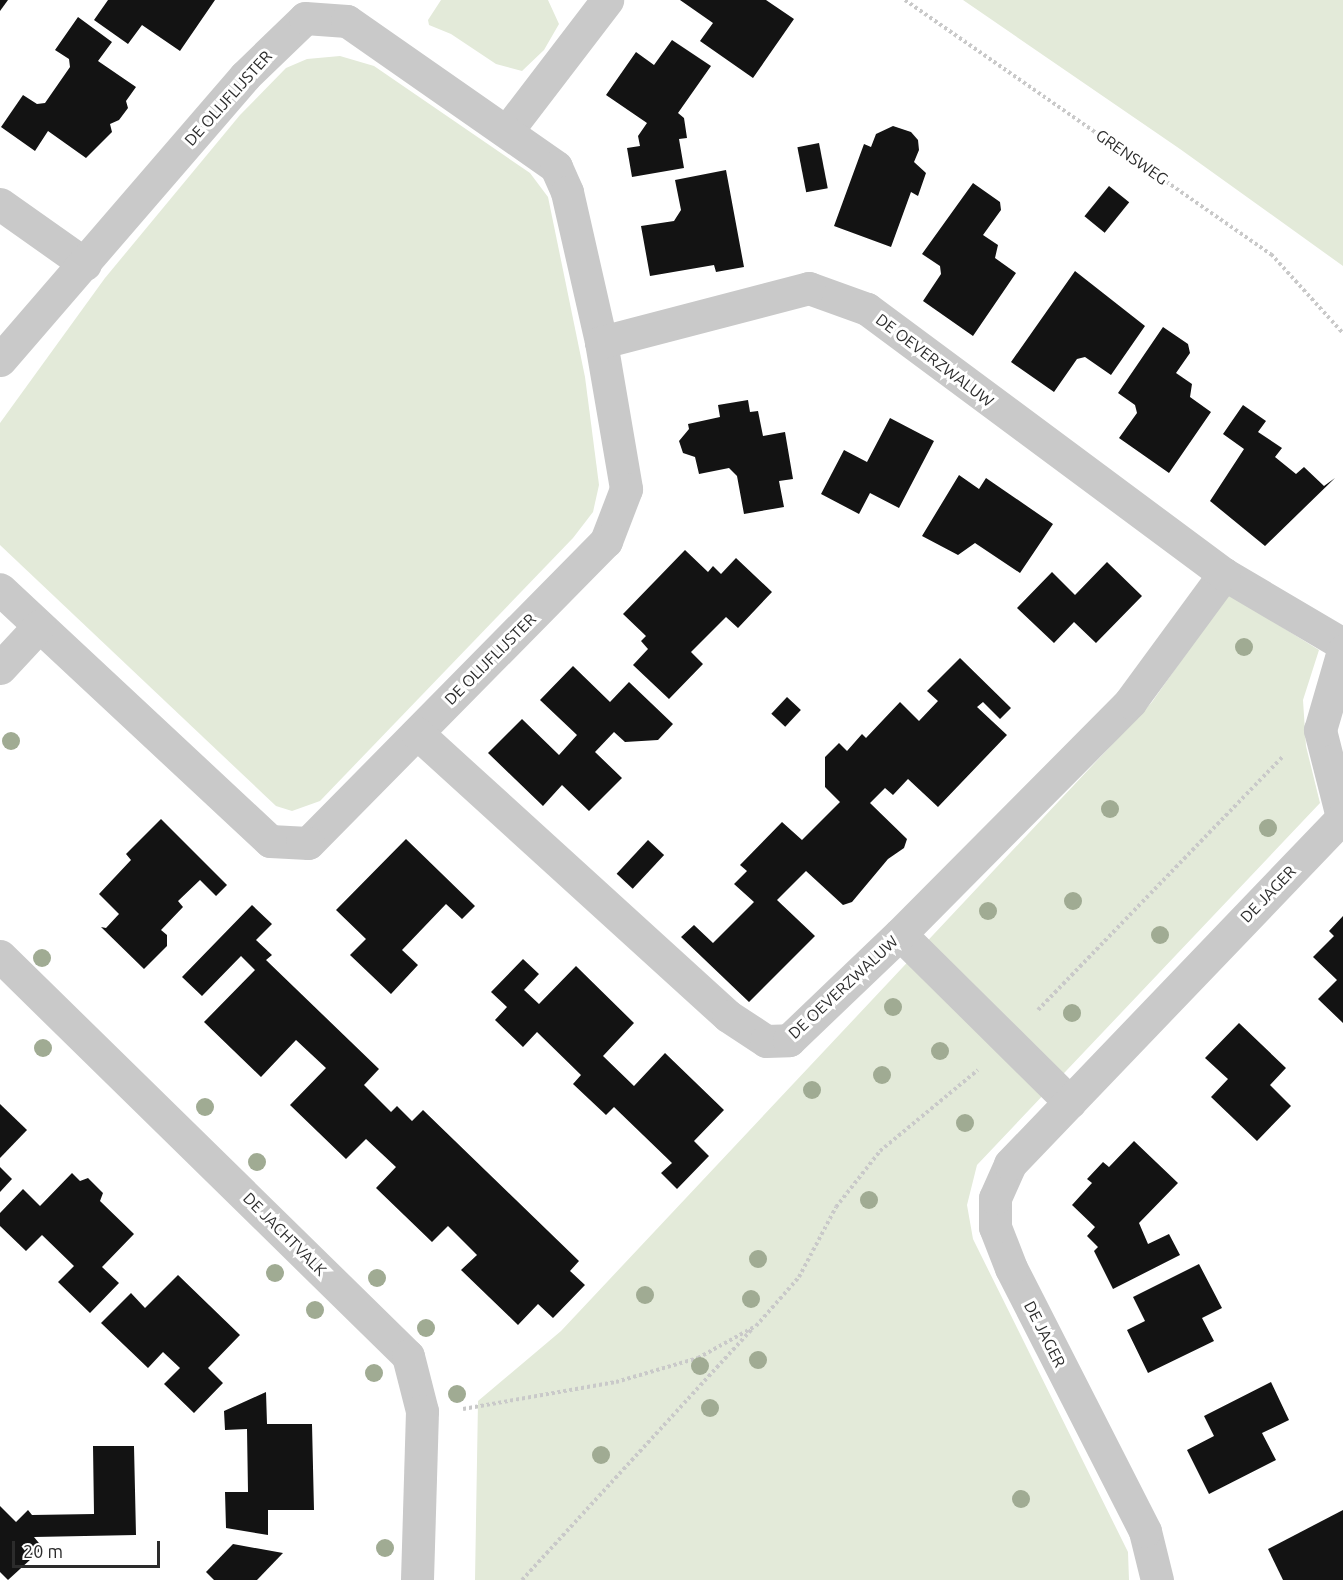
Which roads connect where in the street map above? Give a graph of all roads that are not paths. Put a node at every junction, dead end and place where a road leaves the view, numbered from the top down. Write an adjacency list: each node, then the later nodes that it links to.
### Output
1 (607, 0): 3 (street)
2 (304, 9): 3 (street, DE OLIJFLIJSTER); 5 (street, DE OLIJFLIJSTER)
3 (507, 131): 6 (street, DE OLIJFLIJSTER)
4 (0, 204): 5 (street)
5 (85, 264): 7 (street, DE OLIJFLIJSTER)
6 (601, 342): 8 (street, DE OEVERZWALUW); 14 (street, DE OLIJFLIJSTER)
7 (0, 360)
8 (1224, 574): 11 (street, DE OEVERZWALUW); 16 (street, DE OEVERZWALUW)
9 (0, 589): 10 (street, DE OLIJFLIJSTER)
10 (39, 626): 13 (street); 14 (street, DE OLIJFLIJSTER)
11 (1343, 645)
12 (1343, 651): 15 (street)
13 (0, 668)
14 (417, 733): 16 (street, DE OEVERZWALUW)
15 (1343, 817): 18 (street, DE JAGER)
16 (900, 934): 18 (street)
17 (0, 956): 19 (street, DE JACHTVALK)
18 (1070, 1102): 20 (street, DE JAGER)
19 (417, 1580)
20 (1157, 1580)

